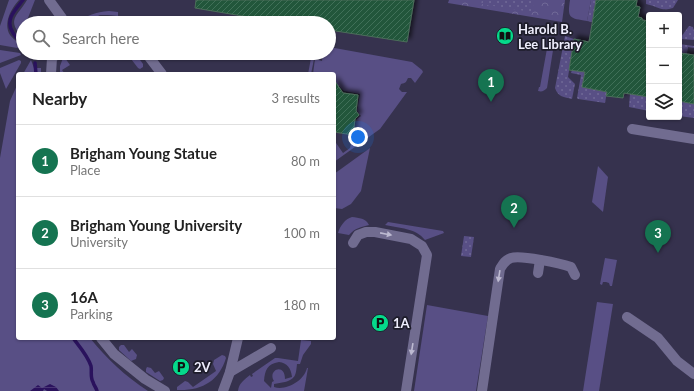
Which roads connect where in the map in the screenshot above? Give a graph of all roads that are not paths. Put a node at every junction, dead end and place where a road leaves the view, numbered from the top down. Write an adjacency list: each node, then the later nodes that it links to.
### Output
1 (49, 0): 2 (lane)
2 (61, 16)
3 (52, 60): 5 (lane)
4 (151, 60): 6 (lane)
5 (51, 72)
6 (160, 72)
7 (632, 129): 8 (lane)
8 (694, 139)
9 (353, 243): 21 (lane, one-way to 21)
10 (540, 260): 11 (lane); 12 (lane); 22 (lane, one-way to 22)
11 (538, 273)
12 (575, 276)
13 (627, 317): 18 (lane)
14 (103, 340): 19 (lane)
15 (238, 340): 17 (lane)
16 (271, 348): 17 (lane)
17 (230, 372): 20 (lane)
18 (694, 374)
19 (165, 391)
20 (223, 391)
21 (406, 391)
22 (482, 391)

